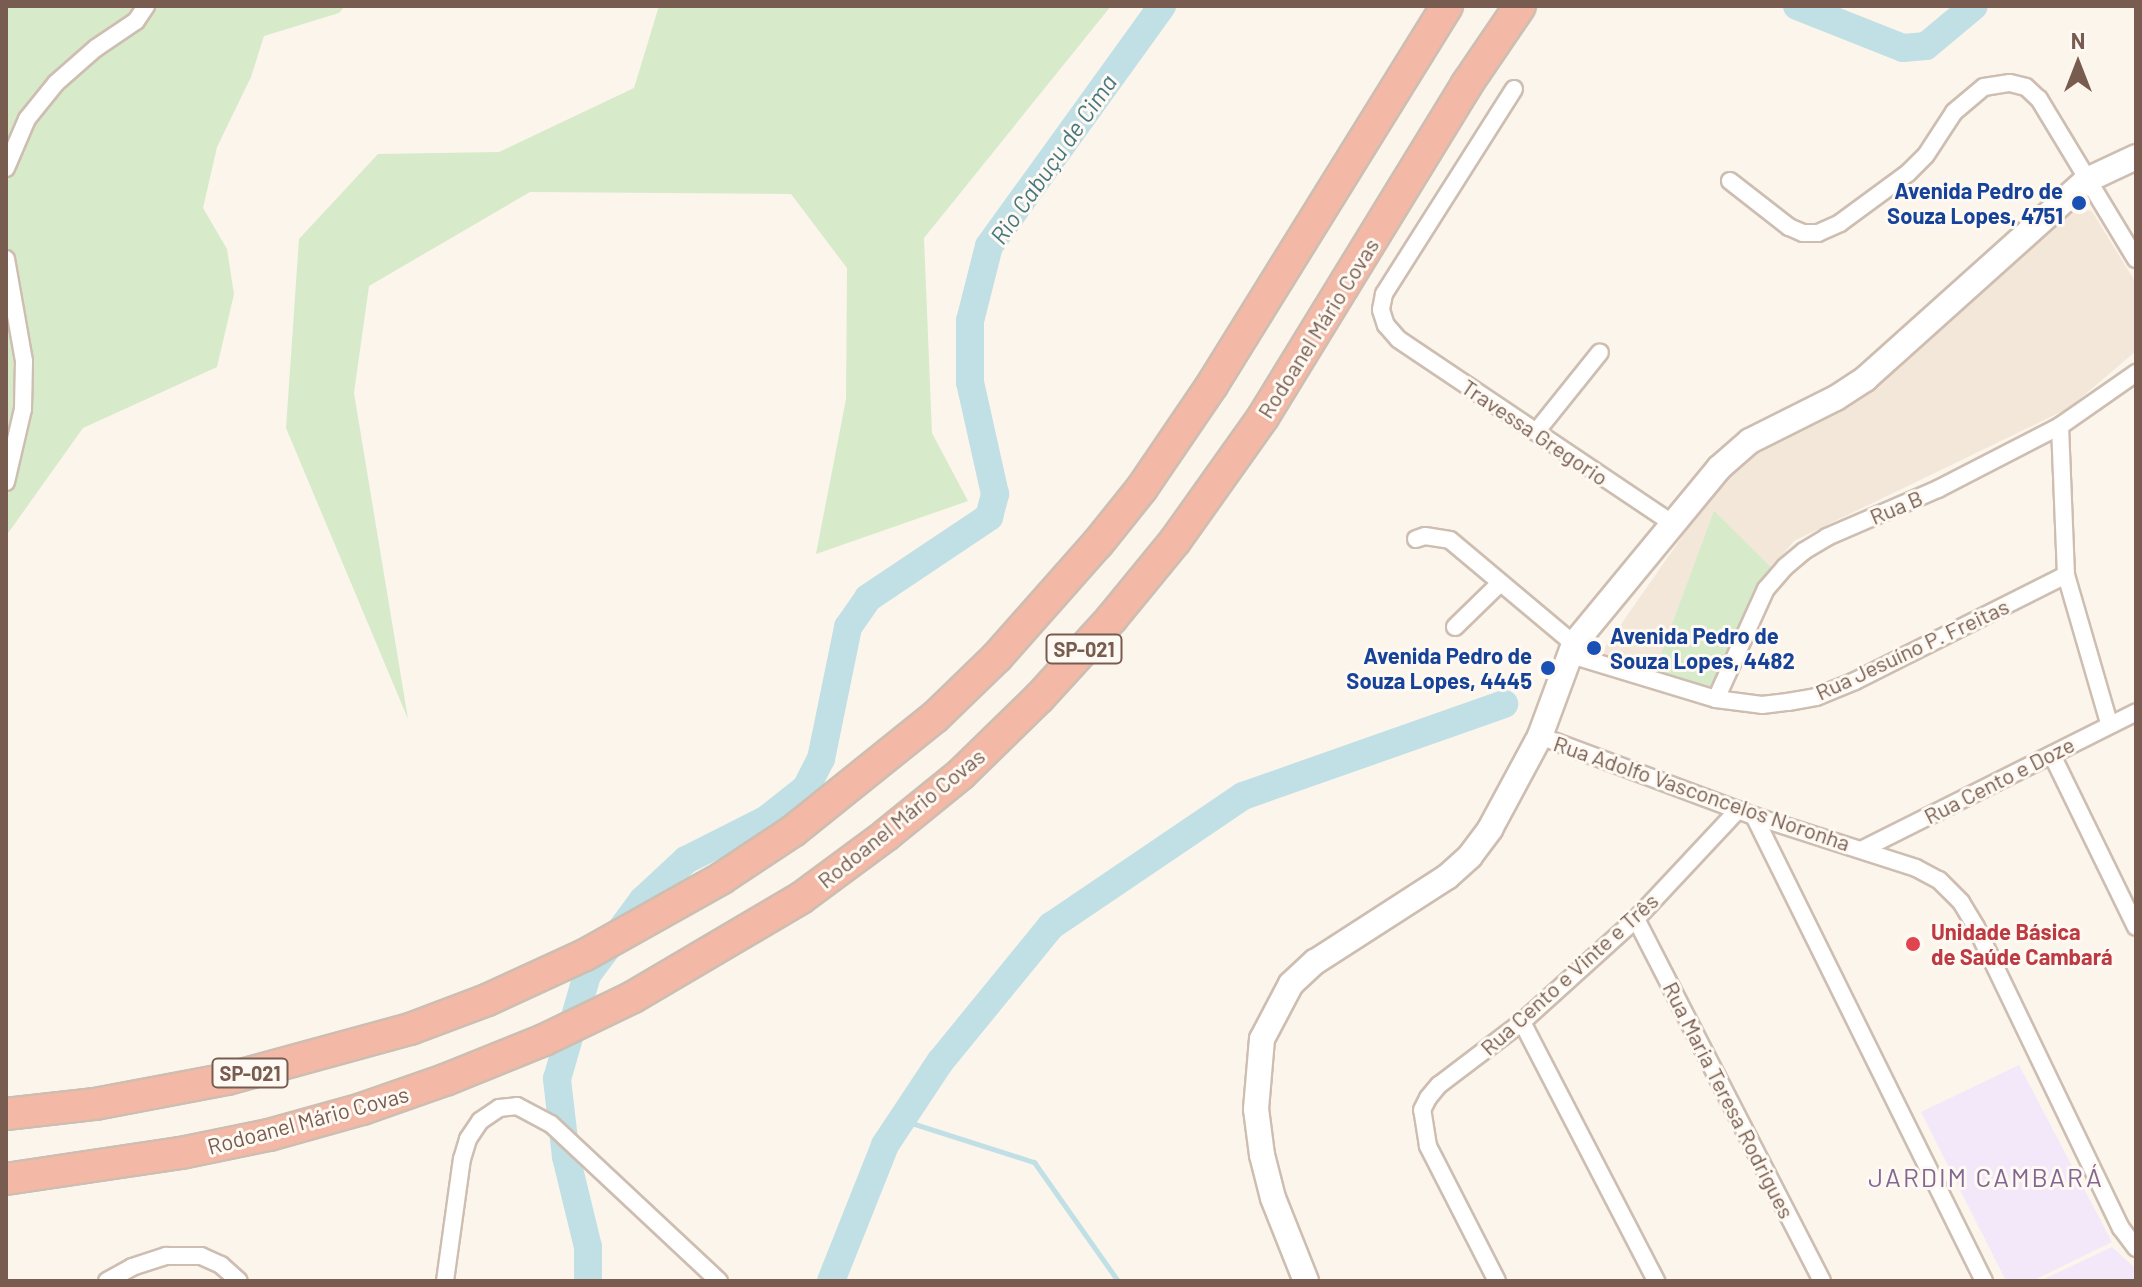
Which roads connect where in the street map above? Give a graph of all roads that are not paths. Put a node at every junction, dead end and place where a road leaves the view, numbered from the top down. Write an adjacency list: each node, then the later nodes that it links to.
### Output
1 (146, 6): 6 (street)
2 (1447, 6): 32 (highway, SP-021)
3 (1520, 6): 33 (highway, Rodoanel Mário Covas / SP-021)
4 (1514, 89): 14 (street, Travessa Gregorio)
5 (2136, 157): 7 (main road)
6 (6, 168)
7 (2087, 180): 8 (street); 10 (street); 16 (main road)
8 (1730, 181)
9 (6, 259): 15 (street)
10 (2136, 259)
11 (1600, 352): 14 (street)
12 (2136, 373): 13 (street, Rua B)
13 (2060, 426): 18 (street); 22 (street, Rua B)
14 (1536, 432): 16 (street, Travessa Gregorio)
15 (6, 482)
16 (1673, 524): 21 (main road)
17 (1416, 539): 19 (street, Rua Jesuíno P. Freitas)
18 (2066, 575): 22 (street, Rua Jesuíno P. Freitas); 24 (street)
19 (1499, 584): 20 (street); 21 (street, Rua Jesuíno P. Freitas)
20 (1455, 627)
21 (1571, 649): 22 (street, Rua Jesuíno P. Freitas); 25 (main road)
22 (1716, 699)
23 (2136, 712): 24 (street, Rua Cento e Doze)
24 (2109, 723): 26 (street, Rua Cento e Doze)
25 (1540, 736): 27 (street, Rua Adolfo Vasconcelos Noronha); 39 (main road)
26 (2052, 755): 28 (street, Rua Cento e Doze); 30 (street)
27 (1746, 813): 28 (street, Rua Adolfo Vasconcelos Noronha); 29 (street, Rua Cento e Vinte e Três); 43 (street)
28 (1863, 849): 34 (street, Rua Adolfo Vasconcelos Noronha)
29 (1636, 919): 31 (street, Rua Cento e Vinte e Três); 42 (street, Rua Maria Teresa Rodrigues)
30 (2136, 927)
31 (1522, 1022): 40 (street, Rua Cento e Vinte e Três); 41 (street)
32 (6, 1114)
33 (6, 1179)
34 (2136, 1248)
35 (107, 1281): 36 (street)
36 (239, 1281)
37 (445, 1281): 38 (street)
38 (719, 1281)
39 (1306, 1281)
40 (1497, 1281)
41 (1656, 1281)
42 (1822, 1281)
43 (1984, 1281)

